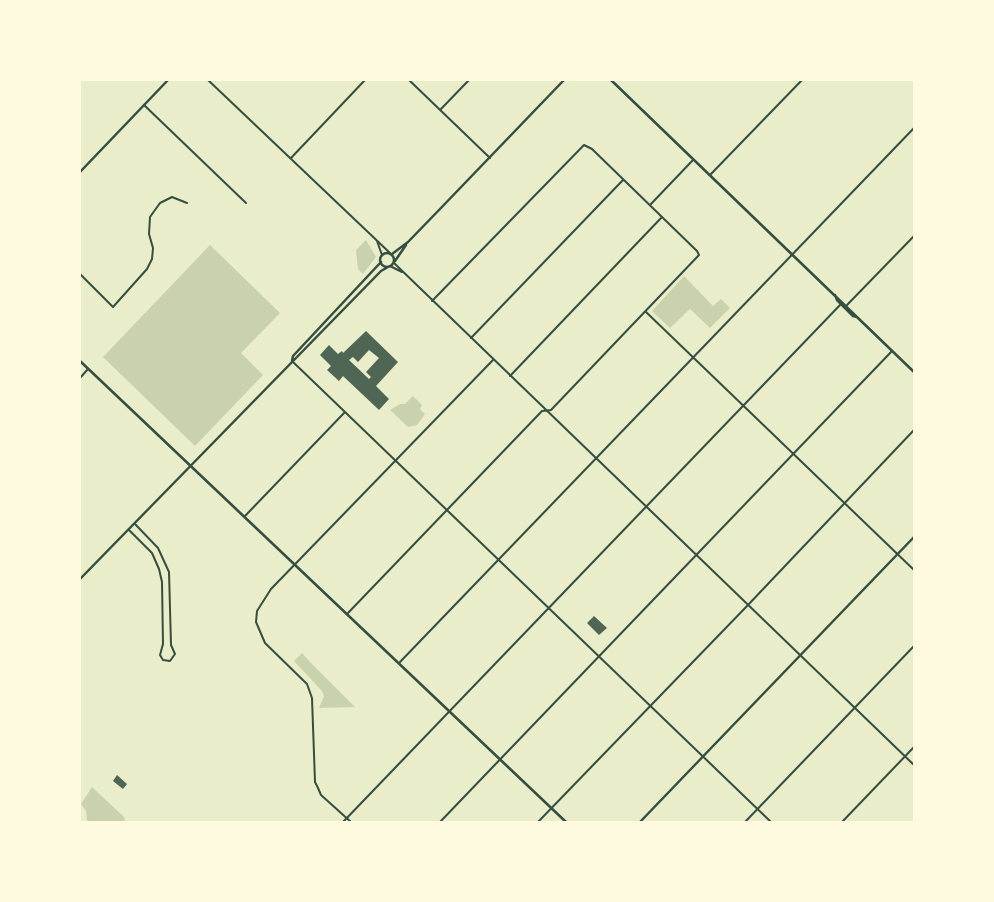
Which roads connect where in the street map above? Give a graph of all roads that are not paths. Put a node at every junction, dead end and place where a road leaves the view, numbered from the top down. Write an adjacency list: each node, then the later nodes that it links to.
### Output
1 (168, 80): 9 (street)
2 (208, 80): 12 (street)
3 (365, 80): 12 (street)
4 (409, 80): 10 (street)
5 (469, 80): 10 (street)
6 (564, 80): 13 (street)
7 (611, 80): 14 (street)
8 (802, 80): 16 (street)
9 (144, 105): 15 (street); 19 (street)
10 (440, 110): 13 (street)
11 (914, 128): 26 (street)
12 (291, 158): 23 (street)
13 (490, 158): 24 (street)
14 (694, 159): 16 (street); 20 (street)
15 (80, 172)
16 (710, 175): 26 (street)
17 (623, 180): 20 (street); 34 (street); 39 (street)
18 (187, 203): 32 (street)
19 (246, 203)
20 (650, 205): 21 (street)
21 (662, 217): 37 (street); 47 (street)
22 (914, 236): 36 (street)
23 (377, 241): 25 (street); 27 (street)
24 (408, 242): 25 (street); 29 (street)
25 (391, 254): 27 (street); 29 (street)
26 (792, 254): 33 (street); 41 (street)
27 (382, 255): 28 (street)
28 (381, 262): 30 (street); 44 (street)
29 (394, 262): 30 (street); 31 (street)
30 (389, 266): 31 (street); 44 (street)
31 (402, 272): 34 (street)
32 (80, 274)
33 (835, 295): 35 (street); 36 (street)
34 (432, 301): 39 (street)
35 (841, 304): 38 (street); 49 (street)
36 (847, 305): 38 (street)
37 (646, 312): 41 (street); 50 (street)
38 (857, 317): 40 (street)
39 (471, 338): 43 (street)
40 (892, 351): 46 (street); 53 (street)
41 (692, 356): 49 (street); 54 (street)
42 (80, 360): 45 (street)
43 (493, 360): 47 (street); 55 (street)
44 (292, 361): 51 (street); 56 (street)
45 (88, 369): 48 (street); 56 (street)
46 (914, 372)
47 (510, 376): 50 (street)
48 (80, 378)
49 (743, 405): 53 (street); 58 (street)
50 (545, 410): 54 (street); 59 (street)
51 (345, 412): 55 (street); 60 (street)
52 (914, 430): 57 (street)
53 (794, 454): 57 (street); 65 (street)
54 (596, 458): 58 (street); 66 (street)
55 (395, 460): 59 (street); 67 (street)
56 (190, 466): 60 (street); 61 (street)
57 (844, 502): 64 (street); 70 (street)
58 (647, 506): 65 (street); 71 (street)
59 (447, 509): 66 (street); 72 (street)
60 (246, 516): 67 (street)
61 (135, 524): 62 (street); 62 (street)
62 (129, 530): 69 (street)
63 (914, 537): 64 (street)
64 (898, 554): 68 (street); 74 (street)
65 (698, 555): 70 (street); 75 (street)
66 (499, 559): 71 (street); 76 (street)
67 (296, 564): 72 (street); 87 (street)
68 (914, 570)
69 (80, 579)
70 (748, 605): 74 (street); 77 (street)
71 (549, 608): 75 (street); 79 (street)
72 (348, 613): 76 (street)
73 (914, 646): 78 (street)
74 (801, 655): 78 (street); 81 (street)
75 (599, 657): 77 (street); 83 (street)
76 (400, 662): 79 (street)
77 (650, 705): 81 (street); 85 (street)
78 (855, 708): 82 (street); 86 (street)
79 (450, 710): 83 (street); 87 (street)
80 (914, 747): 82 (street)
81 (704, 756): 86 (street); 93 (street)
82 (905, 756): 84 (street); 96 (street)
83 (500, 760): 85 (street); 90 (street)
84 (914, 765)
85 (552, 808): 91 (street); 92 (street)
86 (757, 809): 94 (street); 95 (street)
87 (347, 818): 88 (street); 89 (street)
88 (343, 822)
89 (351, 822)
90 (440, 822)
91 (538, 822)
92 (566, 822)
93 (640, 822)
94 (745, 822)
95 (771, 822)
96 (842, 822)

